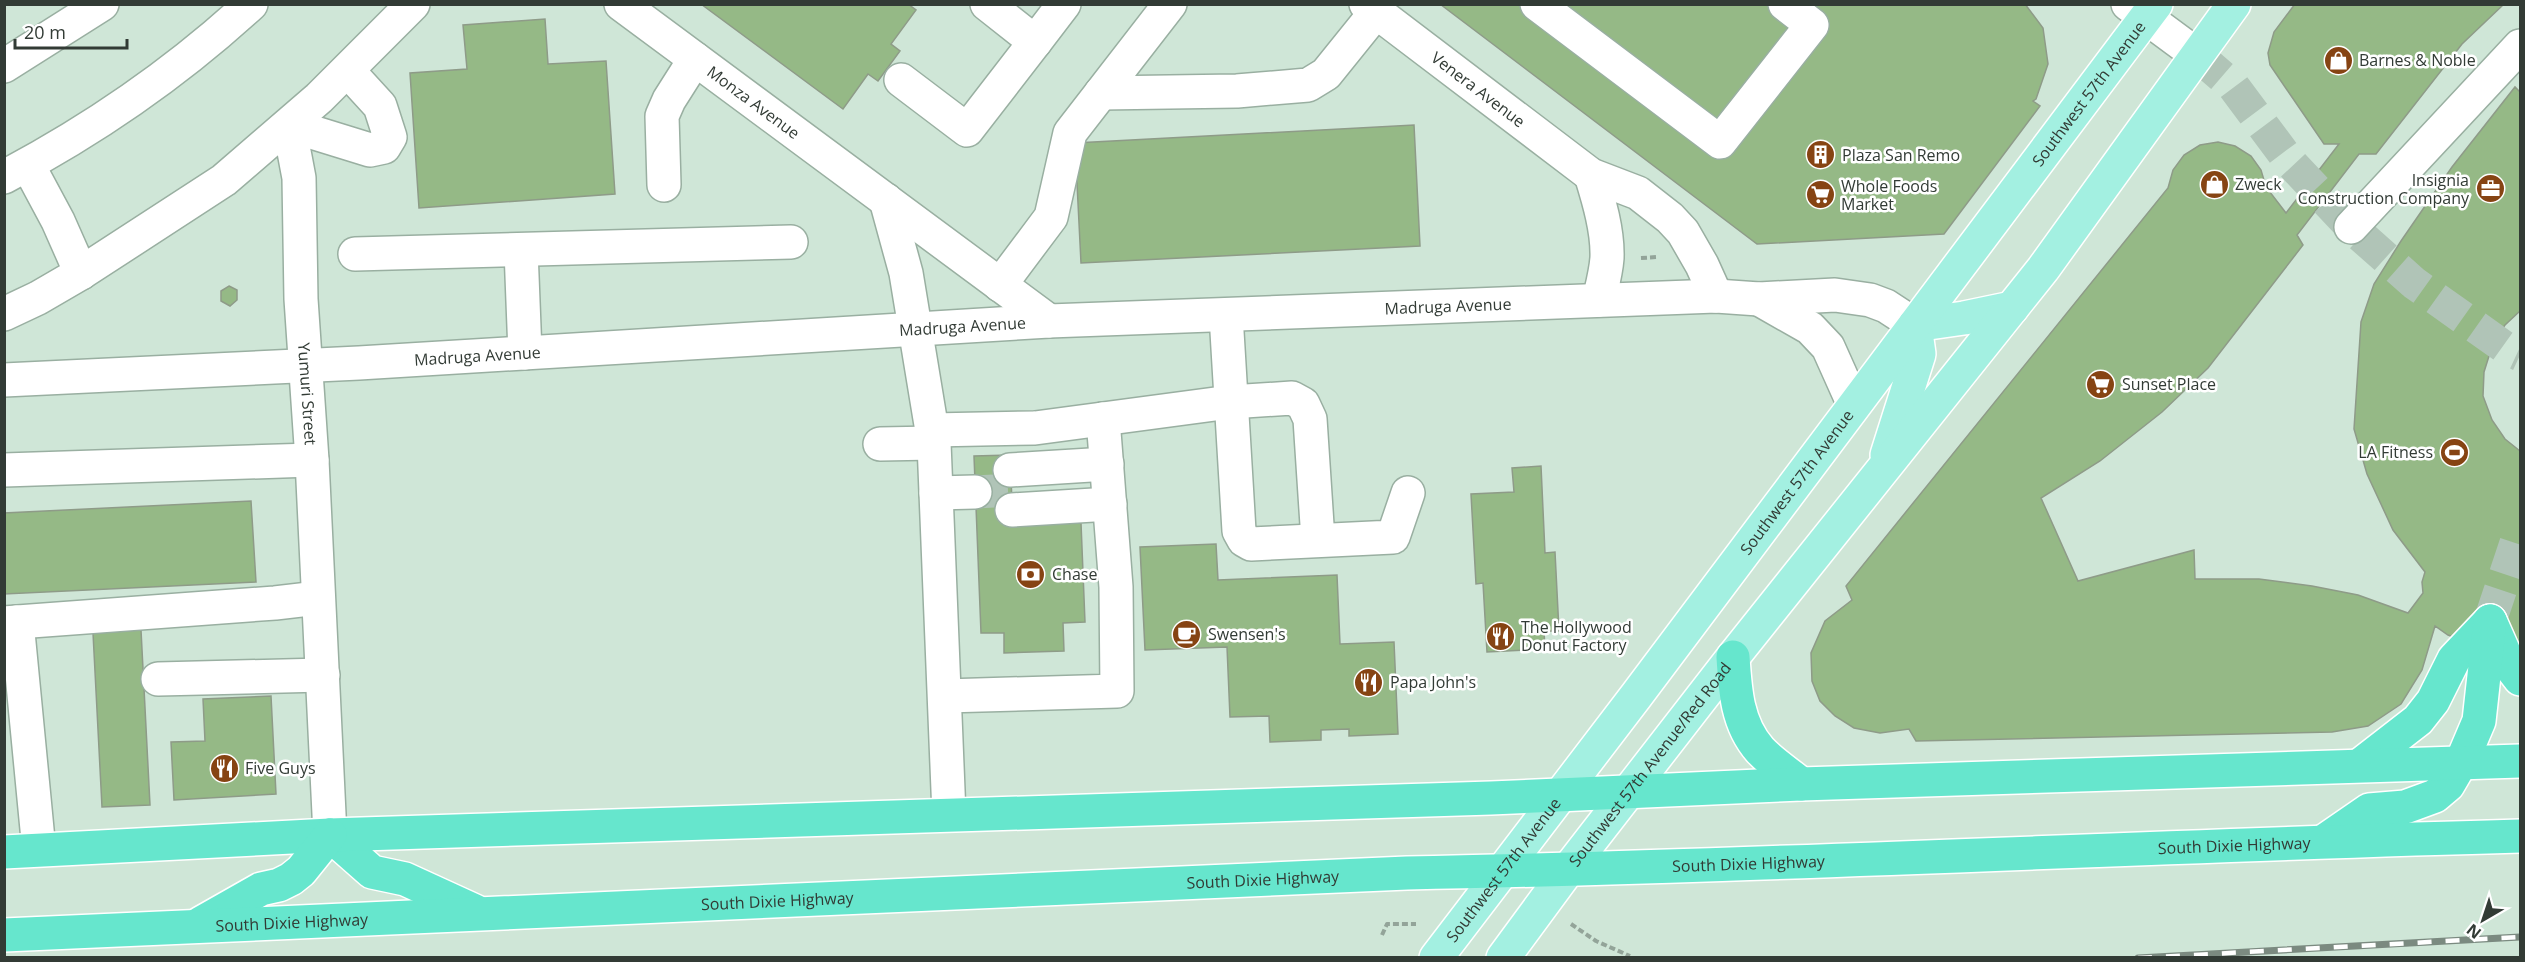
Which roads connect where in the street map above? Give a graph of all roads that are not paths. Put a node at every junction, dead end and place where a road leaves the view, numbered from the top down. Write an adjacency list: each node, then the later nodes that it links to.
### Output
1 (102, 4): 17 (street)
2 (251, 4): 22 (street)
3 (413, 4): 18 (street)
4 (621, 4): 16 (street, Monza Avenue)
5 (987, 4): 13 (street)
6 (1064, 4): 13 (street)
7 (1170, 4): 20 (street)
8 (1785, 4): 12 (street)
9 (2234, 4): 15 (main road)
10 (1371, 8): 20 (street); 23 (street, Venera Avenue)
11 (2144, 9): 15 (street); 39 (main road, Southwest 57th Avenue)
12 (1559, 11)
13 (1035, 42): 19 (street)
14 (2520, 46): 26 (street)
15 (2197, 55): 35 (main road)
16 (695, 59): 24 (street); 25 (street, Monza Avenue)
17 (4, 66)
18 (348, 71): 21 (street); 21 (street)
19 (901, 80)
20 (1101, 93): 31 (street)
21 (289, 125): 30 (street); 42 (street, Yumuri Street)
22 (16, 171): 30 (street)
23 (1591, 175): 32 (street, Venera Avenue); 34 (street)
24 (664, 185)
25 (886, 200): 31 (street, Monza Avenue); 40 (street)
26 (2351, 227)
27 (790, 242): 28 (street)
28 (520, 250): 29 (street); 41 (street)
29 (355, 254)
30 (81, 273): 36 (street)
31 (1000, 285): 38 (street, Monza Avenue)
32 (1716, 296): 33 (street, Madruga Avenue); 34 (street, Madruga Avenue)
33 (1759, 299): 39 (street, Madruga Avenue); 45 (street)
34 (1599, 300): 37 (street, Madruga Avenue)
35 (2012, 308): 39 (main road); 51 (main road)
36 (4, 314)
37 (1226, 315): 38 (street, Madruga Avenue); 44 (street)
38 (1049, 321): 40 (street, Madruga Avenue)
39 (1915, 325): 45 (main road, Southwest 57th Avenue); 51 (main road)
40 (915, 330): 41 (street, Madruga Avenue); 50 (street)
41 (525, 353): 42 (street, Madruga Avenue)
42 (305, 364): 43 (street, Madruga Avenue); 48 (street, Yumuri Street)
43 (4, 380)
44 (1230, 402): 46 (street); 56 (street); 56 (street)
45 (1854, 405): 70 (main road, Southwest 57th Avenue)
46 (1103, 419): 50 (street); 52 (street)
47 (880, 444): 50 (street)
48 (312, 460): 49 (street); 57 (street, Yumuri Street)
49 (4, 470)
50 (935, 470): 54 (street); 64 (street)
51 (1882, 471): 60 (main road)
52 (1109, 484): 53 (street); 64 (street)
53 (1011, 490)
54 (975, 492)
55 (1408, 494): 56 (street)
56 (1318, 540)
57 (318, 598): 59 (street); 61 (street, Yumuri Street)
58 (2490, 621): 63 (highway); 65 (highway); 67 (highway)
59 (11, 623): 75 (street)
60 (1733, 657): 68 (highway); 69 (main road, Southwest 57th Avenue/Red Road)
61 (323, 675): 62 (street); 72 (street, Yumuri Street)
62 (158, 679)
63 (2520, 679)
64 (945, 696): 71 (street)
65 (2462, 761): 66 (highway); 67 (highway); 74 (highway)
66 (2520, 761)
67 (2360, 765): 68 (highway)
68 (1801, 784): 69 (highway)
69 (1627, 792): 70 (highway); 77 (main road, Southwest 57th Avenue/Red Road)
70 (1558, 795): 71 (highway); 78 (main road, Southwest 57th Avenue)
71 (949, 815): 72 (highway)
72 (330, 835): 75 (highway); 79 (highway); 80 (highway)
73 (2520, 836): 74 (highway, South Dixie Highway)
74 (2324, 842): 77 (highway, South Dixie Highway)
75 (39, 850): 76 (highway)
76 (4, 852)
77 (1567, 871): 78 (highway, South Dixie Highway); 83 (main road)
78 (1501, 872): 79 (highway, South Dixie Highway); 82 (main road, Southwest 57th Avenue)
79 (481, 913): 80 (highway, South Dixie Highway)
80 (197, 926): 81 (highway, South Dixie Highway)
81 (4, 935)
82 (1436, 957)
83 (1503, 957)

